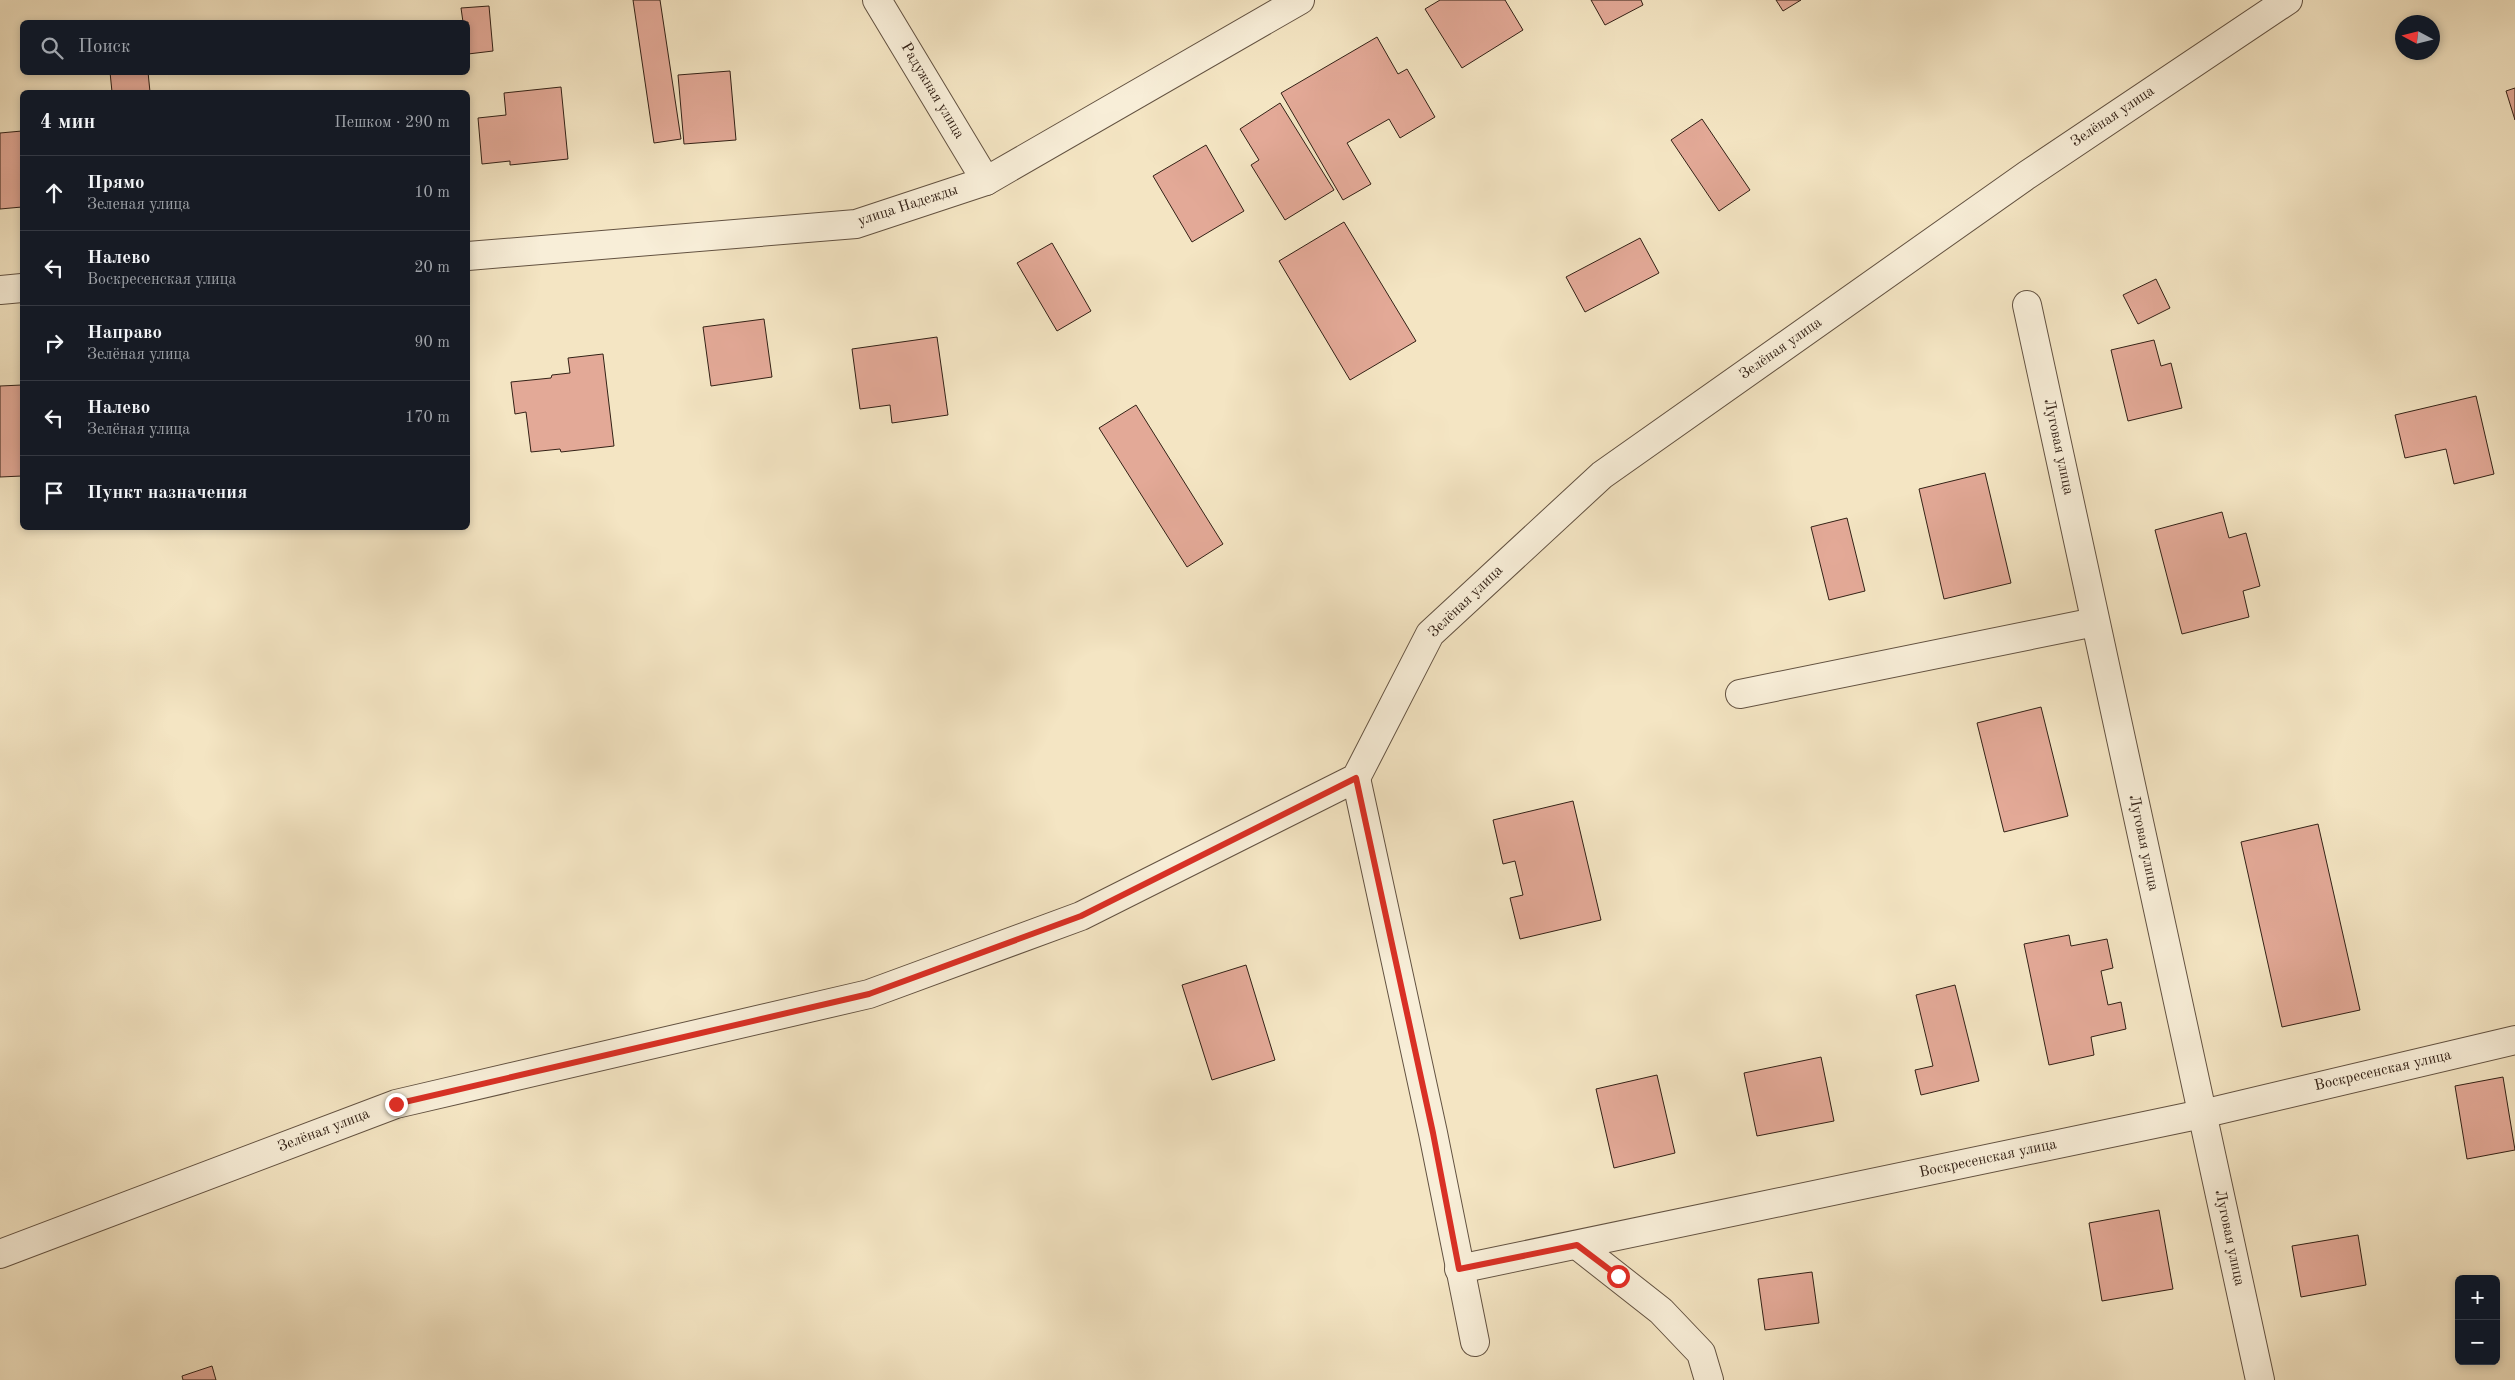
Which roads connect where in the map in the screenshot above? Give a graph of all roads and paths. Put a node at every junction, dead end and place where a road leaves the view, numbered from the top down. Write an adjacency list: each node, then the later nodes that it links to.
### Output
1 (877, 0): 4 (street, Радужная улица)
2 (1300, 0): 4 (street, улица Надежды)
3 (2288, 0): 11 (street, Зелёная улица)
4 (986, 182): 5 (street, улица Надежды)
5 (470, 256)
6 (20, 288): 7 (street)
7 (0, 290)
8 (2027, 305): 9 (street, Луговая улица)
9 (2095, 622): 10 (street); 13 (street, Луговая улица)
10 (1740, 694)
11 (1356, 778): 15 (street, Зелёная улица); 16 (street)
12 (2515, 1040): 13 (street, Воскресенская улица)
13 (2202, 1114): 14 (street, Воскресенская улица); 19 (street, Луговая улица)
14 (1577, 1245): 16 (street, Воскресенская улица); 18 (street)
15 (0, 1254)
16 (1459, 1269): 17 (street)
17 (1475, 1342)
18 (1709, 1380)
19 (2260, 1380)

